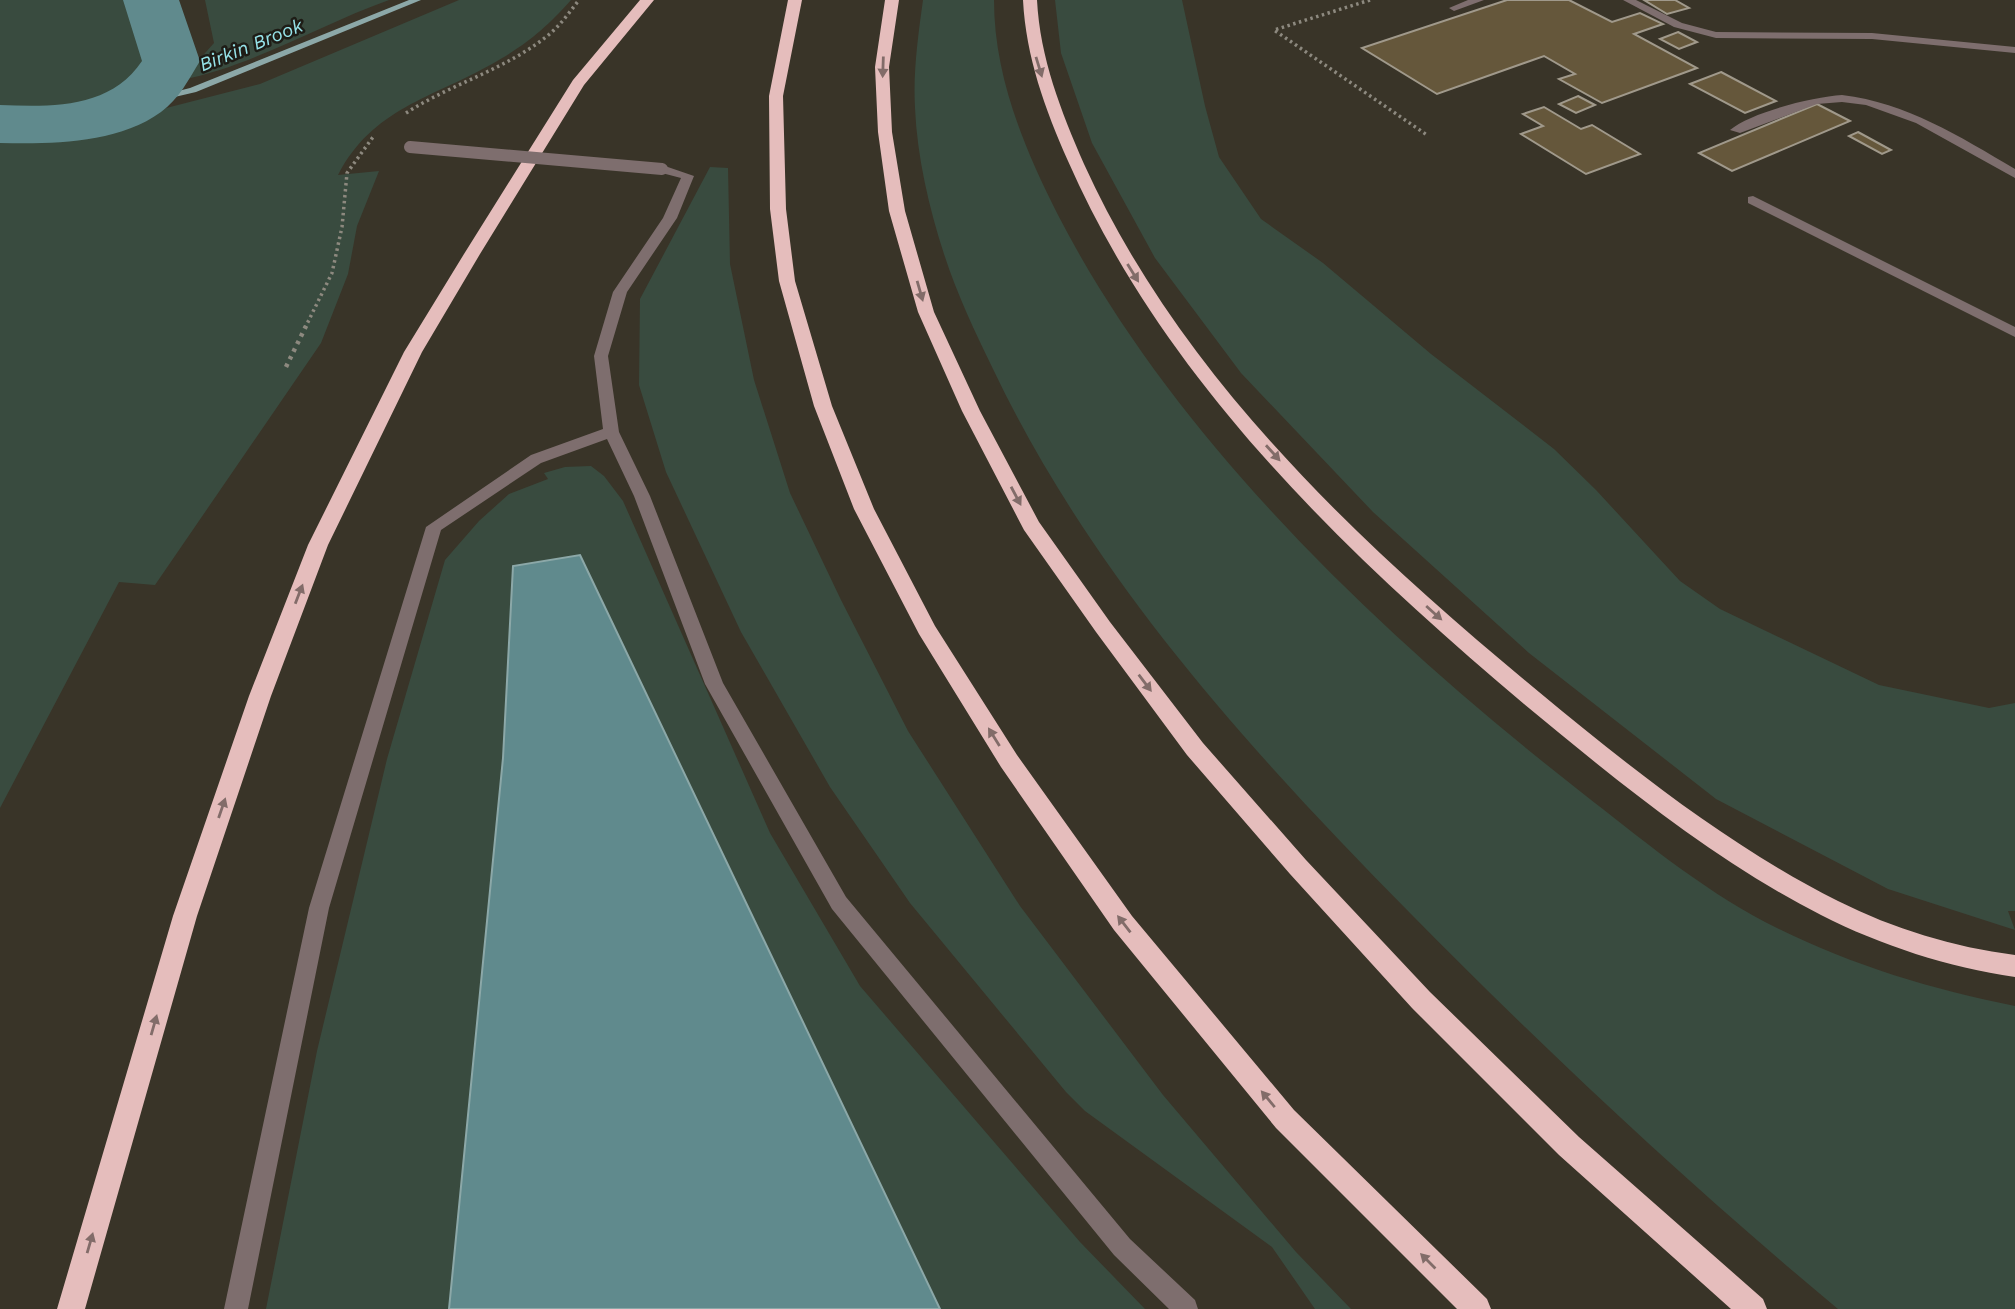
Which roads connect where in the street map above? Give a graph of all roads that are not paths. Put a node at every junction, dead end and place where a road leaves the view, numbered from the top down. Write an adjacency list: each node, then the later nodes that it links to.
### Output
1 (647, 0): 16 (highway, one-way to 1)
2 (795, 0): 19 (highway, one-way to 2)
3 (892, 0): 20 (highway, one-way to 20)
4 (1030, 0): 15 (highway, one-way to 15)
5 (1479, 0): 7 (lane)
6 (1628, 0): 8 (lane)
7 (1454, 8)
8 (2015, 50)
9 (1736, 130): 11 (lane)
10 (410, 147): 14 (lane, bridge)
11 (2015, 174)
12 (1754, 200): 13 (lane)
13 (2015, 333)
14 (611, 432): 17 (lane); 18 (lane)
15 (2015, 966)
16 (71, 1309)
17 (236, 1309)
18 (1186, 1309)
19 (1477, 1309)
20 (1753, 1309)

